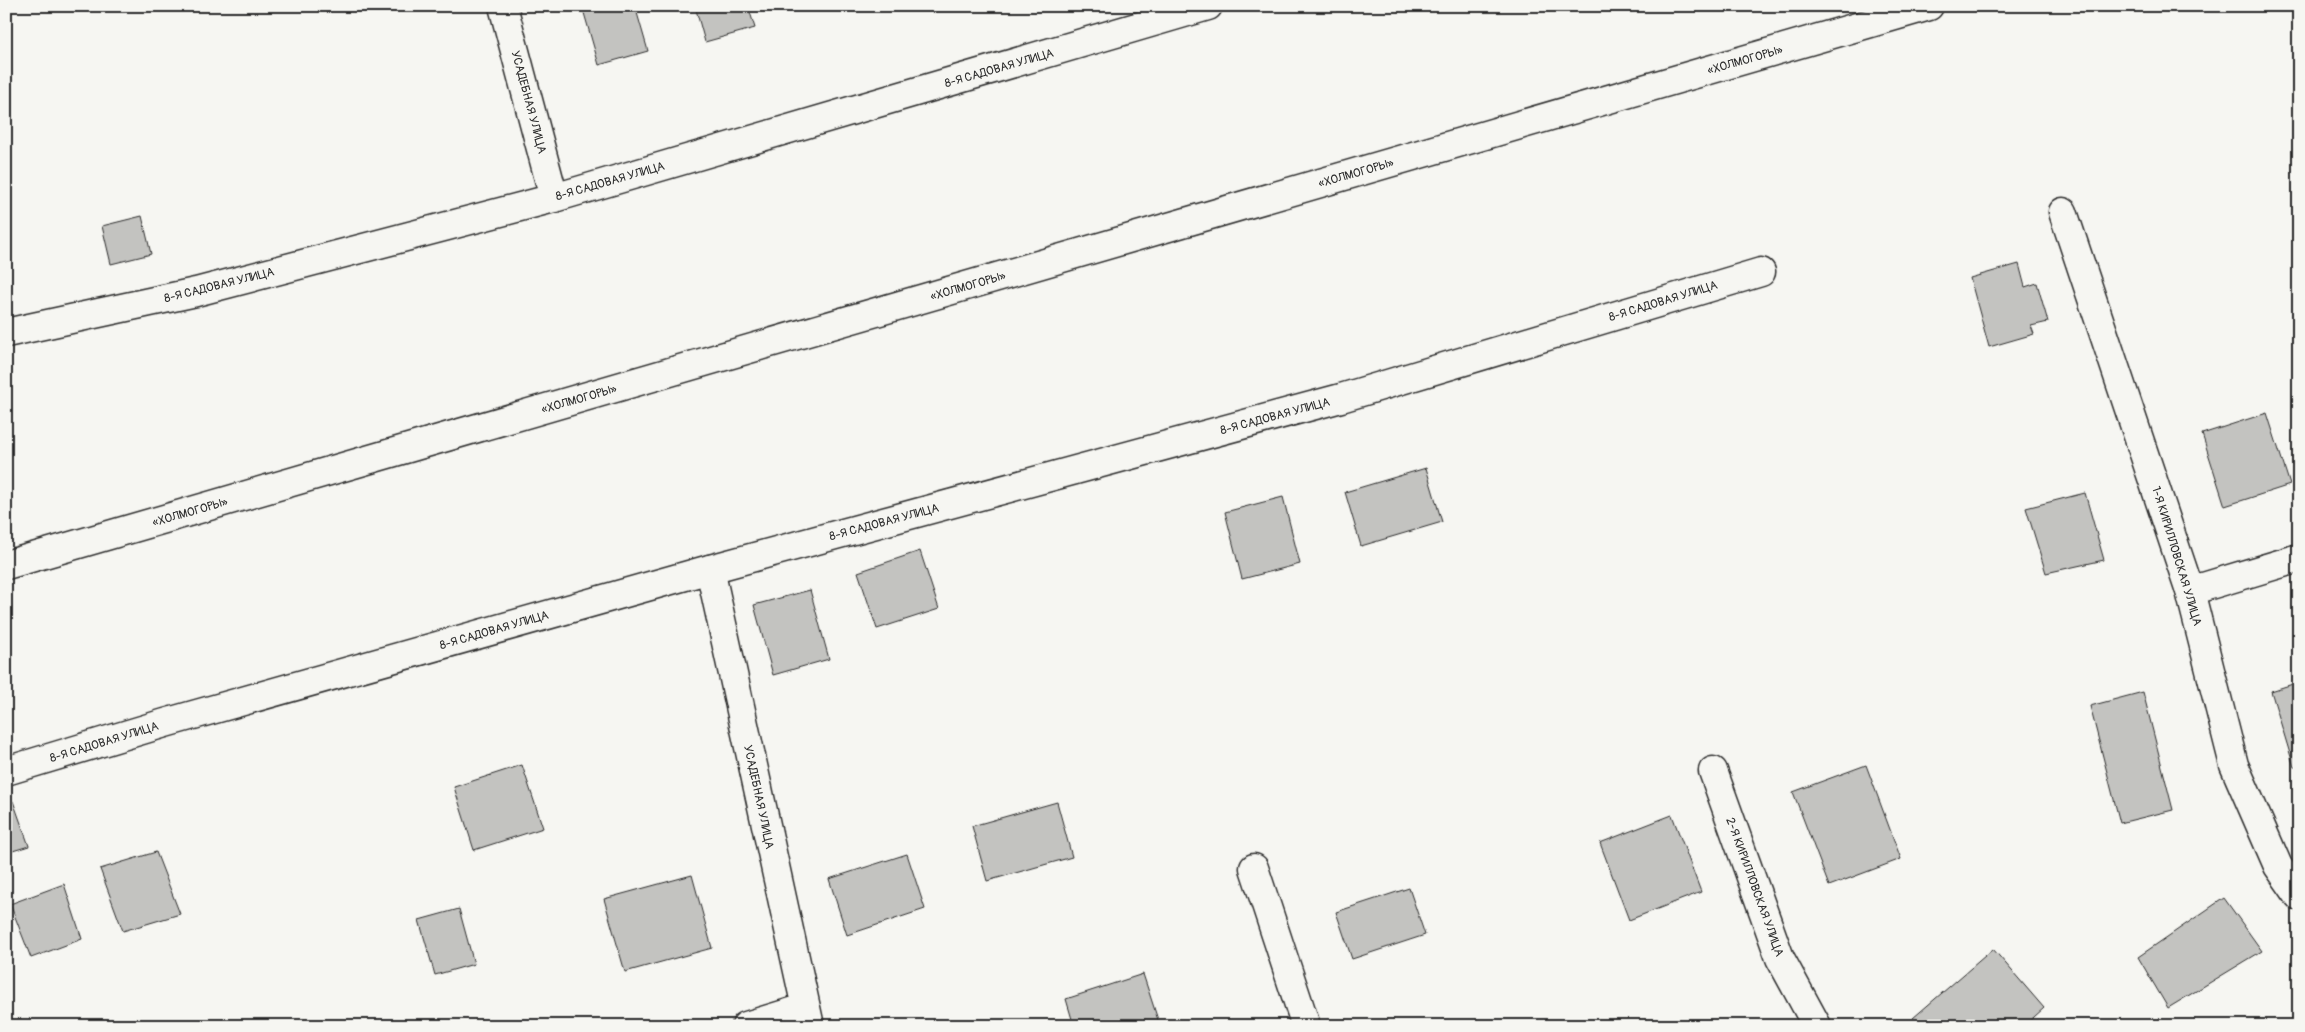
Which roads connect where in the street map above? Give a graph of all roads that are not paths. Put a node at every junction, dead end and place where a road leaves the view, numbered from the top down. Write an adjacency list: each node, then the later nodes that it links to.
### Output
1 (503, 6): 4 (main road, УСАДЕБНАЯ УЛИЦА)
2 (1208, 6): 4 (main road, 8-Я САДОВАЯ УЛИЦА)
3 (1929, 6): 9 (main road, «ХОЛМОГОРЫ»)
4 (554, 198): 7 (main road, 8-Я САДОВАЯ УЛИЦА)
5 (2063, 212): 11 (main road, 1-Я КИРИЛЛОВСКАЯ УЛИЦА)
6 (1762, 272): 10 (main road, 8-Я САДОВАЯ УЛИЦА)
7 (6, 333)
8 (2299, 558): 11 (main road)
9 (6, 565)
10 (710, 569): 13 (main road, 8-Я САДОВАЯ УЛИЦА); 16 (main road, УСАДЕБНАЯ УЛИЦА)
11 (2190, 590): 15 (main road, 1-Я КИРИЛЛОВСКАЯ УЛИЦА)
12 (1713, 770): 19 (main road, 2-Я КИРИЛЛОВСКАЯ УЛИЦА)
13 (6, 771)
14 (1254, 868): 18 (main road)
15 (2299, 896)
16 (808, 1017): 17 (main road)
17 (746, 1026)
18 (1306, 1026)
19 (1817, 1026)

